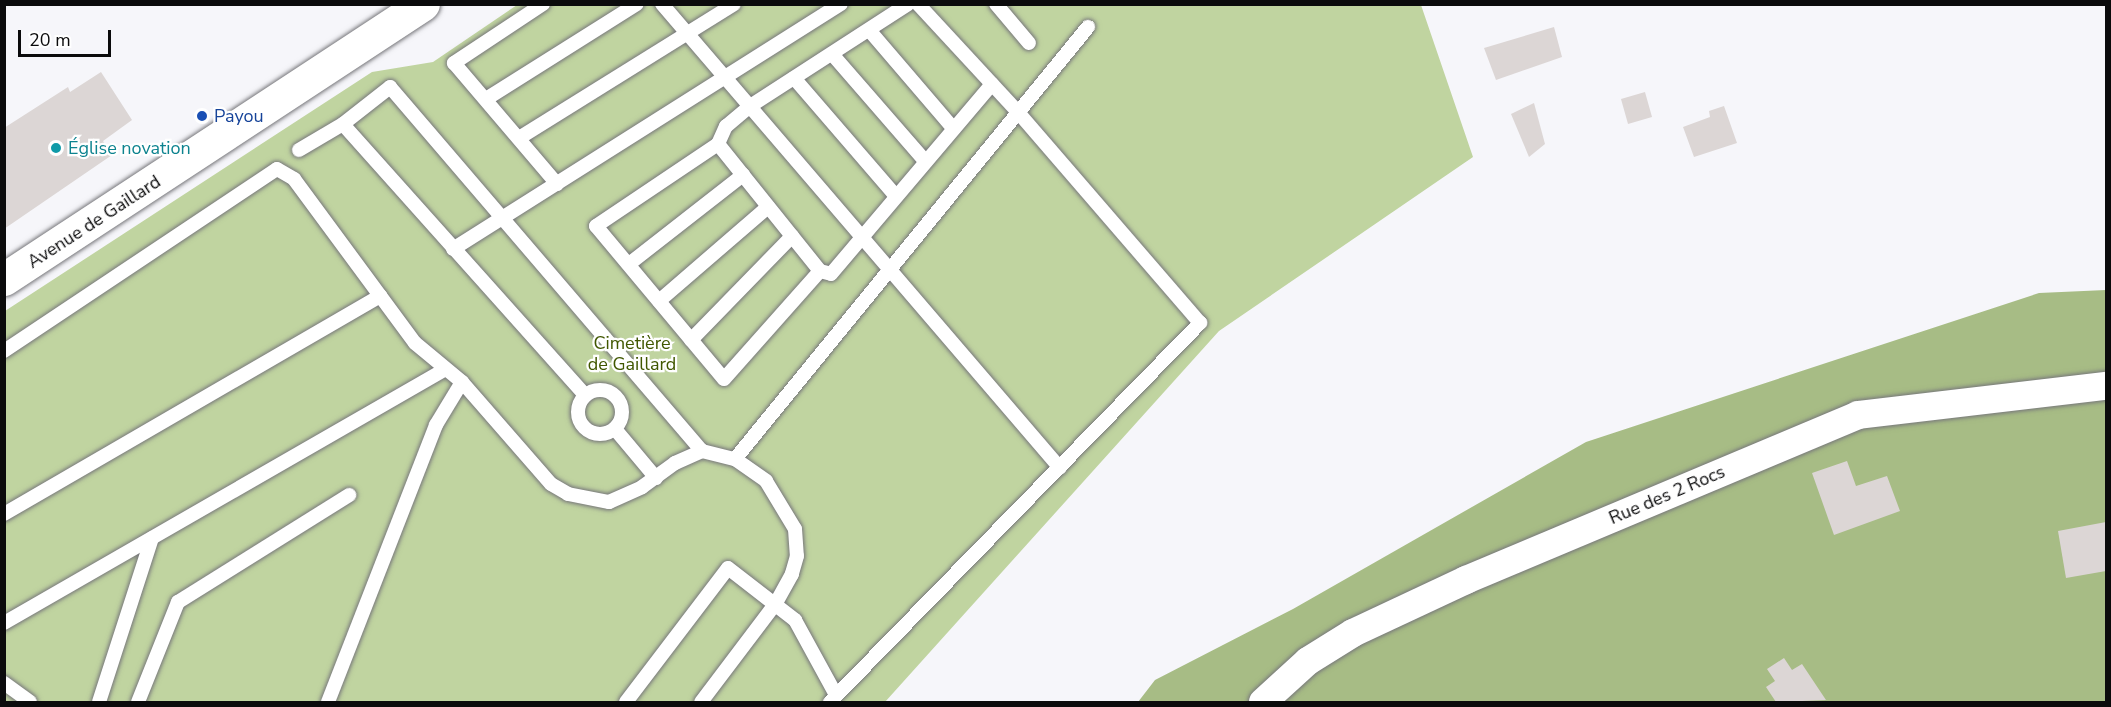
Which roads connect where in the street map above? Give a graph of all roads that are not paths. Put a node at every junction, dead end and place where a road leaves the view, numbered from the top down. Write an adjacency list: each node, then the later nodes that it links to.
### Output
1 (423, 4): 38 (street, Avenue de Gaillard)
2 (543, 4): 18 (lane)
3 (638, 4): 18 (lane)
4 (662, 4): 12 (lane)
5 (734, 4): 12 (lane)
6 (841, 4): 15 (lane)
7 (908, 4): 11 (lane)
8 (918, 4): 17 (lane)
9 (996, 4): 13 (lane)
10 (1088, 27): 20 (lane)
11 (869, 30): 14 (lane); 22 (lane)
12 (687, 33): 15 (lane); 23 (lane)
13 (1029, 43)
14 (832, 54): 16 (lane); 26 (lane)
15 (725, 78): 19 (lane); 28 (lane)
16 (794, 78): 19 (lane); 29 (lane)
17 (992, 84): 20 (lane); 22 (lane)
18 (486, 99): 23 (lane)
19 (749, 107): 24 (lane); 33 (lane)
20 (1018, 112): 37 (lane); 50 (lane)
21 (343, 124): 25 (lane); 31 (lane); 34 (lane)
22 (954, 129): 26 (lane)
23 (519, 138): 28 (lane)
24 (718, 144): 27 (lane); 35 (lane)
25 (299, 150)
26 (925, 162): 29 (lane)
27 (743, 175): 30 (lane); 35 (lane)
28 (557, 184): 31 (lane)
29 (896, 196): 33 (lane)
30 (768, 207): 32 (lane); 40 (lane)
31 (504, 217): 34 (lane); 48 (lane)
32 (792, 236): 36 (lane); 41 (lane)
33 (860, 238): 36 (lane); 37 (lane)
34 (453, 249): 46 (lane)
35 (629, 264): 40 (lane)
36 (820, 271): 41 (lane)
37 (888, 271): 49 (lane); 50 (lane)
38 (4, 279)
39 (380, 296): 42 (lane); 43 (lane); 53 (lane)
40 (659, 301): 41 (lane)
41 (691, 340)
42 (4, 351)
43 (444, 370): 44 (lane); 54 (lane)
44 (462, 382): 51 (lane); 62 (lane)
45 (2106, 386): 65 (street, Rue des 2 Rocs)
46 (585, 395): 47 (lane); 47 (lane)
47 (615, 429): 51 (lane)
48 (702, 451): 49 (lane); 51 (lane)
49 (735, 459): 55 (lane)
50 (1060, 468): 58 (lane)
51 (656, 478)
52 (349, 495): 61 (lane)
53 (4, 514)
54 (152, 538): 56 (lane); 60 (lane)
55 (776, 603): 58 (lane); 63 (lane); 64 (lane)
56 (4, 623)
57 (4, 683): 59 (lane)
58 (833, 699)
59 (30, 702)
60 (99, 702)
61 (138, 702)
62 (328, 702)
63 (626, 702)
64 (701, 702)
65 (1263, 702)

